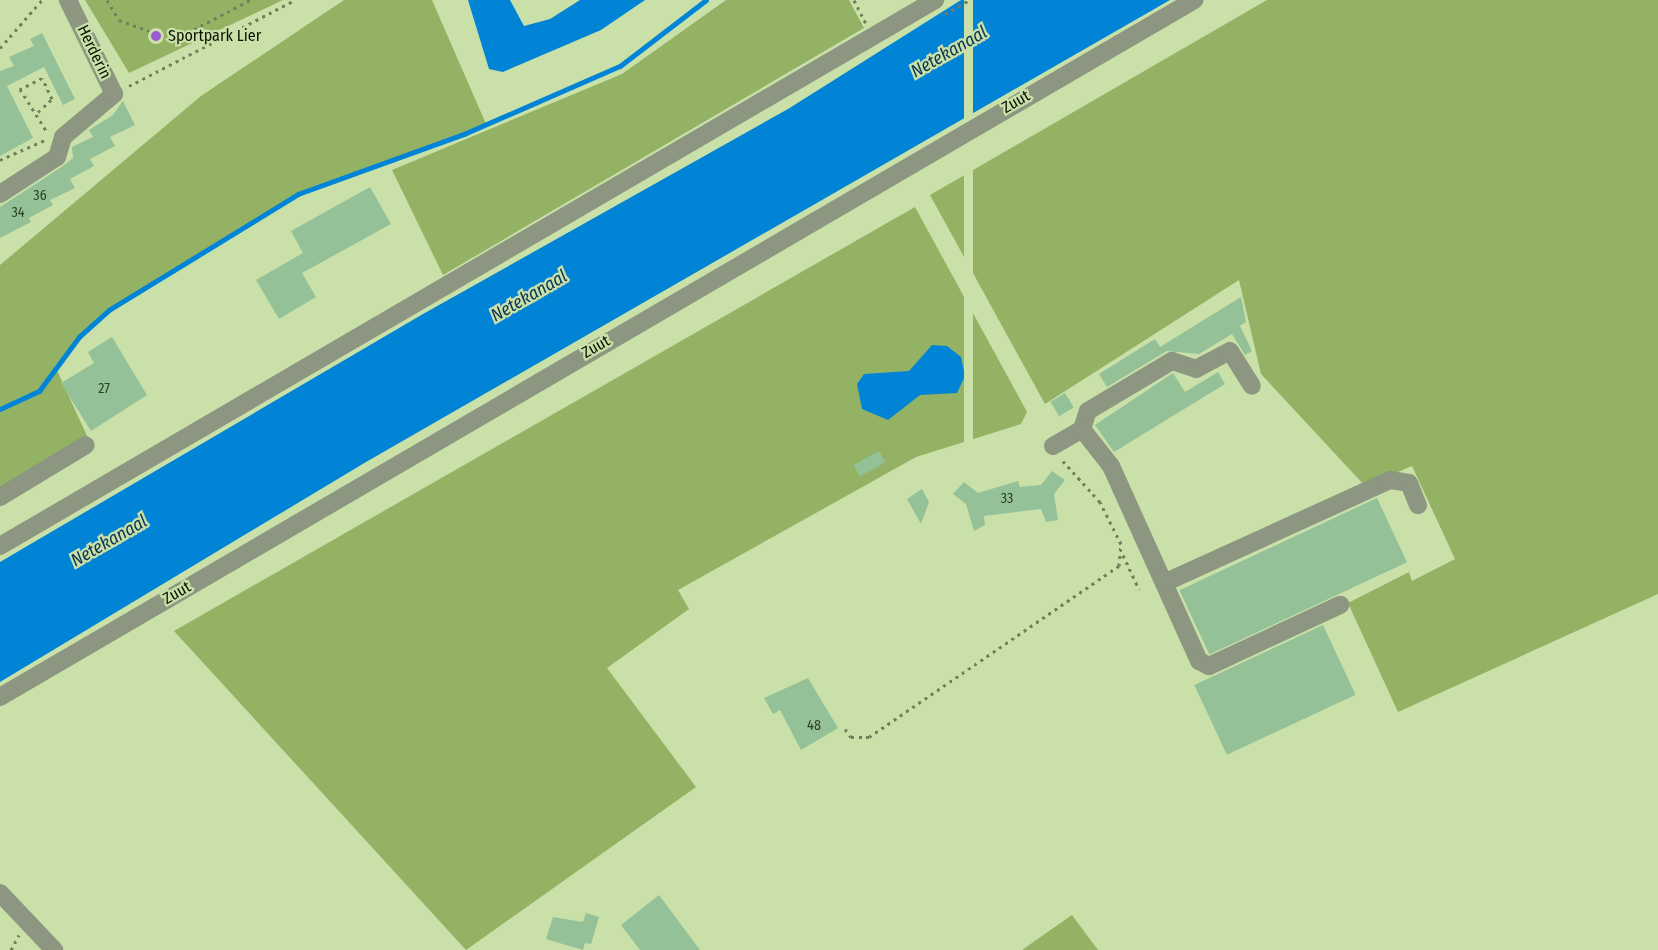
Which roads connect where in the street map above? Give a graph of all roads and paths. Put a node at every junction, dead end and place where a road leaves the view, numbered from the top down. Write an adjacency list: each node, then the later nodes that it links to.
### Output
1 (42, 0): 10 (path)
2 (68, 0): 11 (street, Herderin)
3 (107, 0): 4 (path)
4 (250, 0)
5 (295, 0): 11 (path)
6 (854, 0): 9 (path)
7 (935, 0): 9 (street)
8 (1194, 0): 26 (street, Zuut)
9 (873, 36): 21 (street)
10 (0, 48)
11 (114, 94): 14 (street, Herderin)
12 (38, 112): 12 (path); 13 (path)
13 (0, 160)
14 (0, 194)
15 (1252, 386): 16 (street)
16 (1082, 429): 18 (street); 23 (street)
17 (86, 445): 19 (street)
18 (1053, 446): 22 (path)
19 (0, 496)
20 (1418, 505): 23 (street)
21 (0, 546)
22 (1123, 555): 24 (path); 27 (path)
23 (1164, 583): 25 (street)
24 (1139, 589)
25 (1340, 605)
26 (0, 697)
27 (845, 729)
28 (0, 893): 29 (street)
29 (54, 950)

